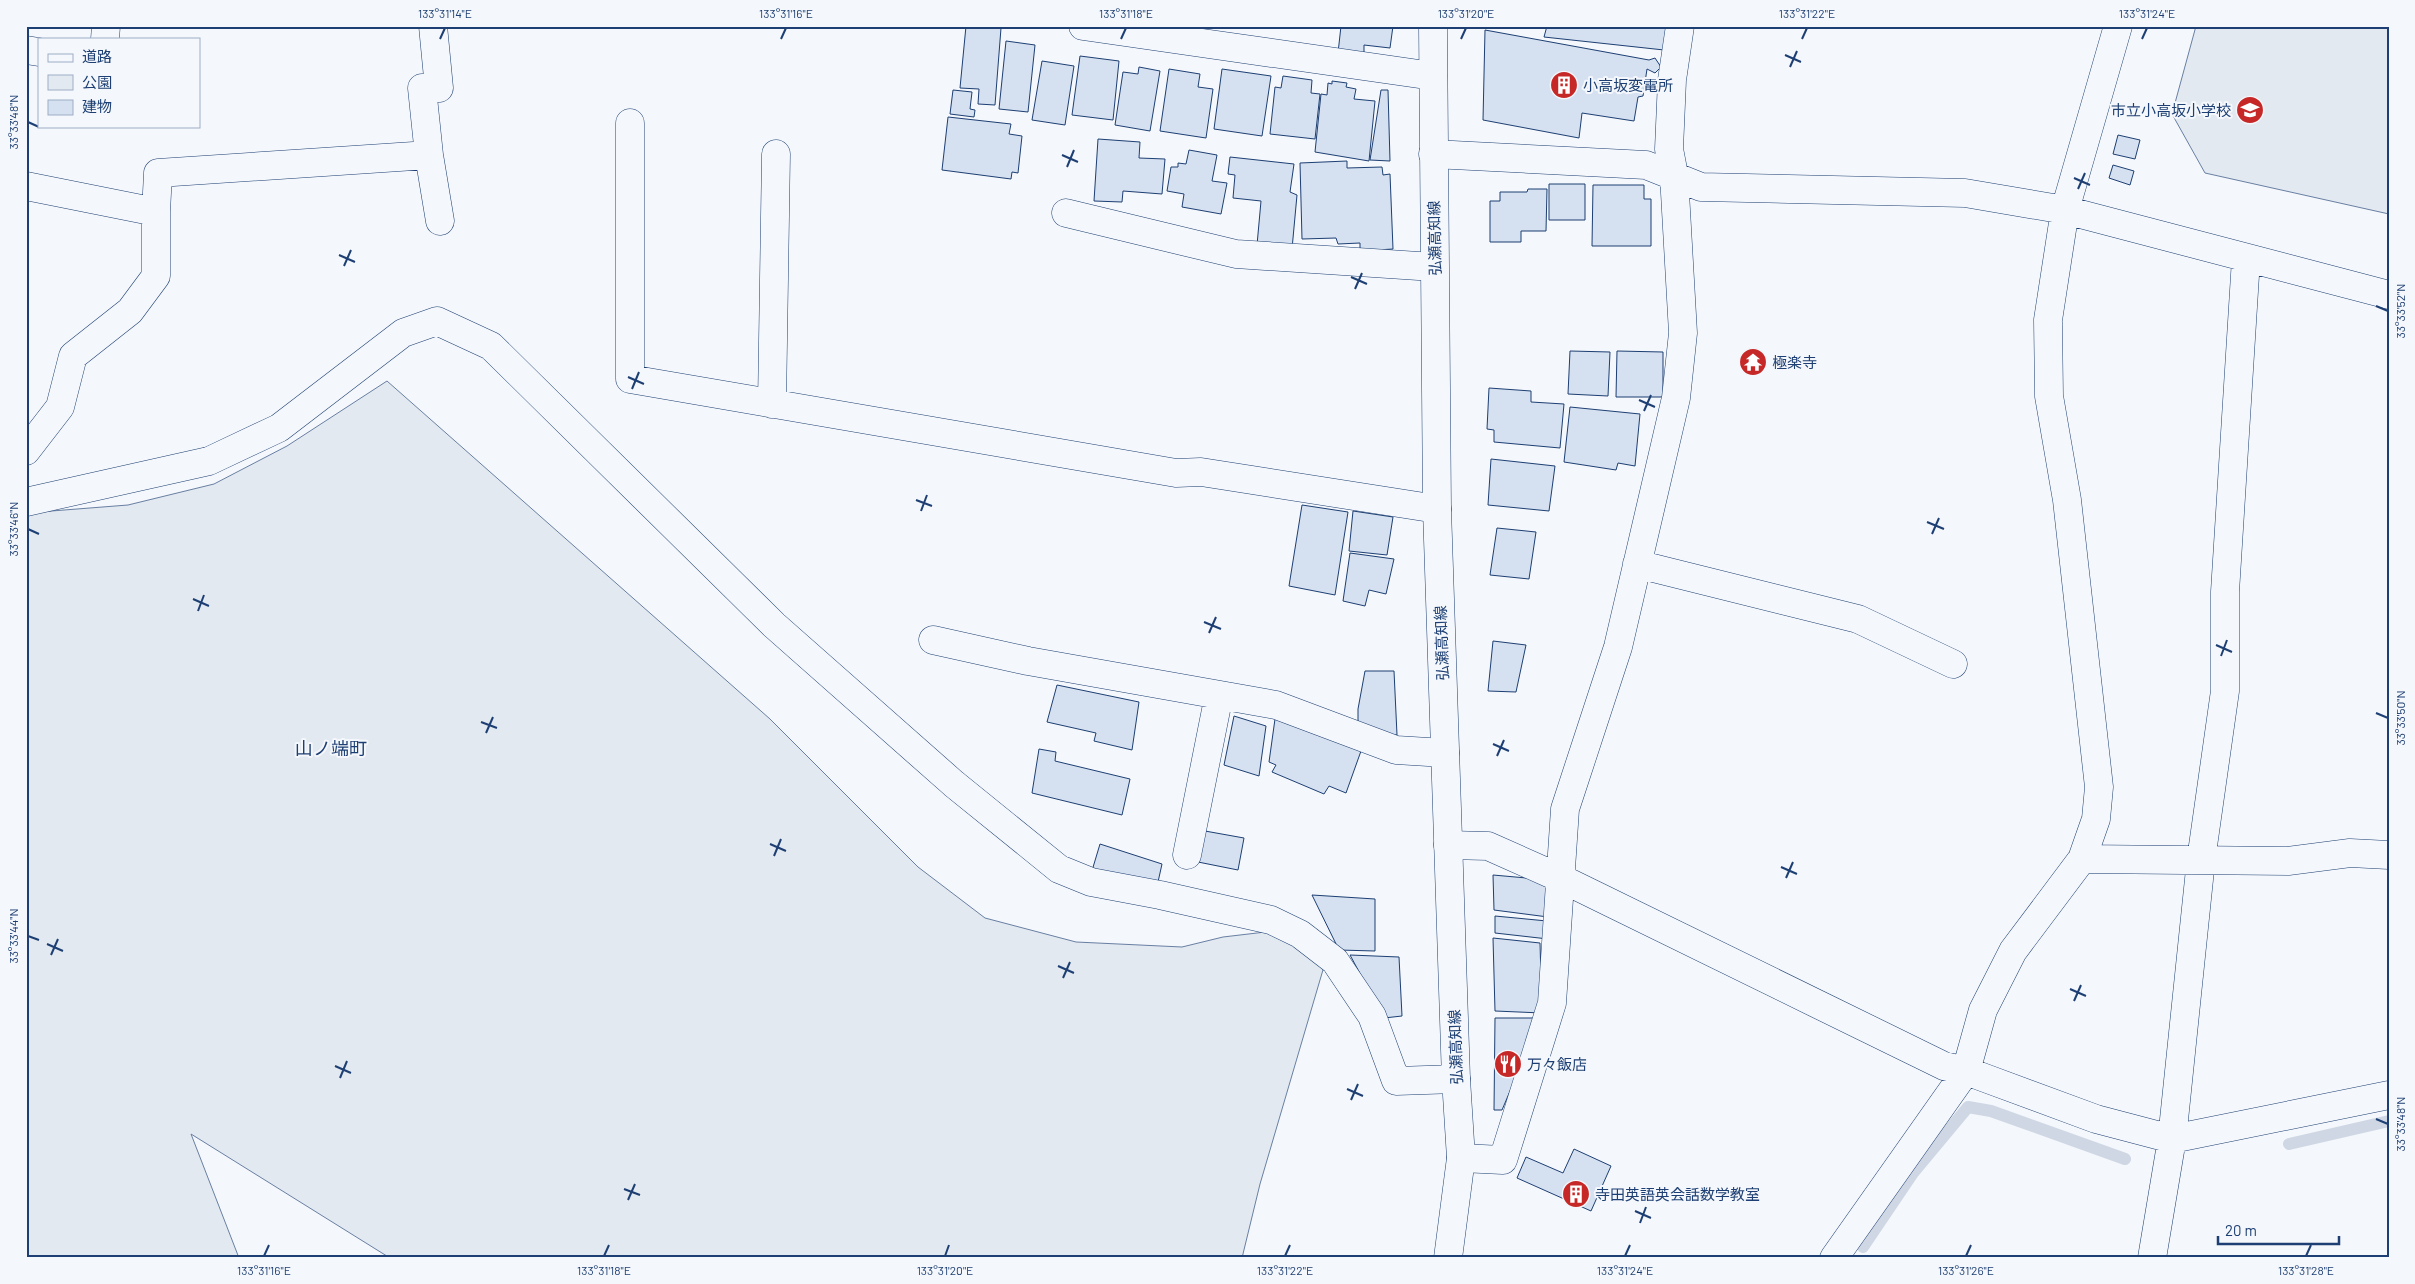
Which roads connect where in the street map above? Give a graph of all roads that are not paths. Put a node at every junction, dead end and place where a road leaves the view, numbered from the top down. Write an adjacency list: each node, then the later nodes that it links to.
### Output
1 (434, 26): 10 (street)
2 (1083, 26): 6 (street)
3 (1433, 26): 6 (street, 弘瀬高知線)
4 (1680, 26): 11 (street)
5 (2118, 26): 13 (street)
6 (1433, 76): 9 (street, 弘瀬高知線)
7 (630, 123): 20 (street)
8 (776, 154): 20 (street)
9 (1433, 154): 11 (street); 18 (street, 弘瀬高知線)
10 (429, 155): 14 (street); 16 (street)
11 (1674, 175): 13 (street); 24 (street)
12 (26, 186): 14 (street)
13 (2066, 210): 17 (street); 32 (street)
14 (156, 212): 21 (street)
15 (1066, 214): 18 (street)
16 (440, 221)
17 (2246, 259): 19 (street); 33 (street)
18 (1434, 267): 23 (street, 弘瀬高知線)
19 (2389, 295)
20 (772, 404): 23 (street)
21 (26, 450)
22 (26, 502): 36 (street)
23 (1436, 508): 28 (street, 弘瀬高知線)
24 (1637, 564): 26 (street); 34 (street)
25 (933, 640): 27 (street)
26 (1953, 664)
27 (1219, 695): 28 (street); 30 (street)
28 (1445, 753): 29 (street, 弘瀬高知線)
29 (1448, 845): 34 (street); 36 (street, 弘瀬高知線)
30 (1187, 855)
31 (2389, 855): 33 (street)
32 (2082, 859): 33 (street); 35 (street)
33 (2201, 860): 38 (street)
34 (1560, 878): 35 (street); 39 (street)
35 (1966, 1071): 38 (street); 41 (street)
36 (1456, 1080): 39 (street, 弘瀬高知線)
37 (2389, 1095): 38 (street)
38 (2172, 1139): 42 (street)
39 (1461, 1158): 40 (street, 弘瀬高知線)
40 (1448, 1258)
41 (1834, 1258)
42 (2152, 1258)

